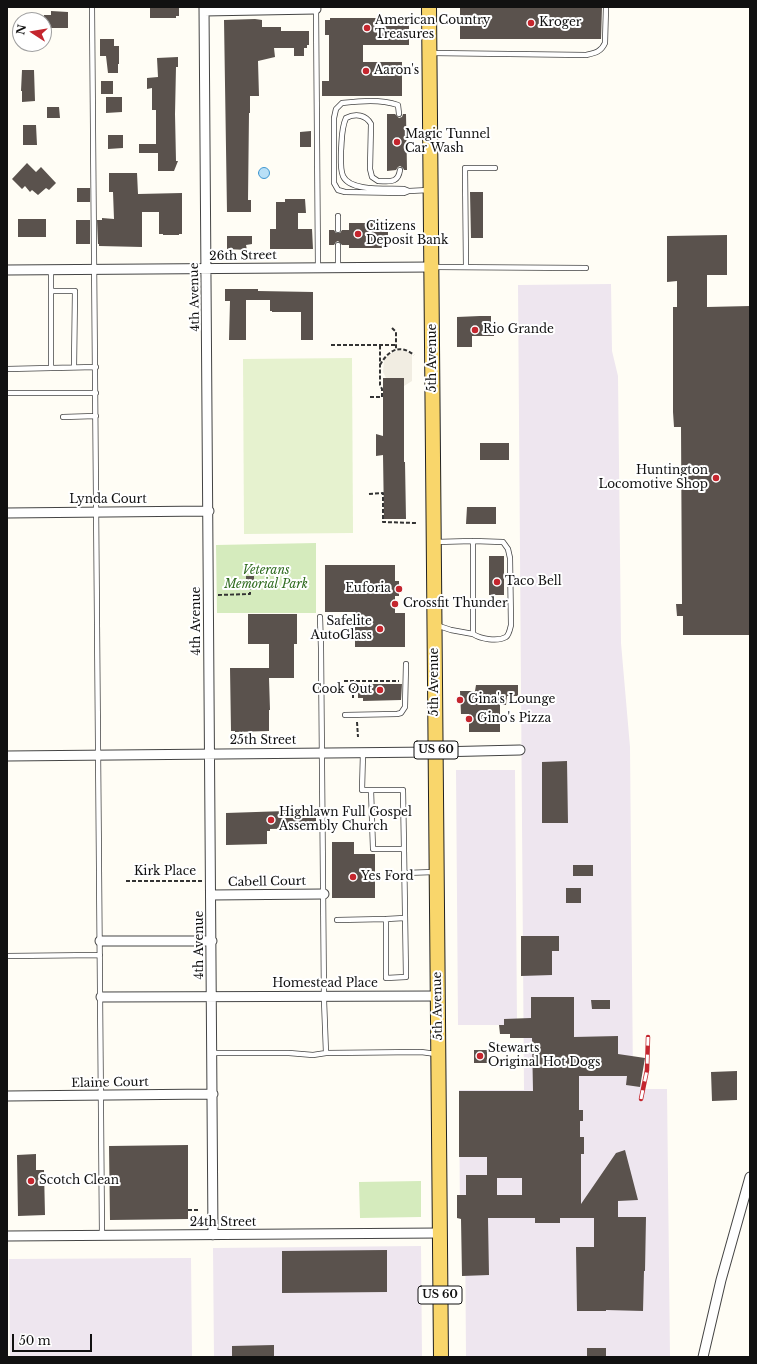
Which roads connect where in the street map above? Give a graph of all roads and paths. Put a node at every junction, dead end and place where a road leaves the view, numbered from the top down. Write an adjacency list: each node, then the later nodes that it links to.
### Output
1 (92, 7): 23 (lane)
2 (429, 7): 6 (main road, 5th Avenue / US 60)
3 (606, 7): 6 (lane)
4 (316, 8): 5 (street); 18 (lane)
5 (204, 9): 20 (street, 4th Avenue)
6 (430, 53): 10 (main road, 5th Avenue / US 60)
7 (399, 114): 11 (lane)
8 (495, 168): 17 (lane)
9 (400, 170): 11 (lane)
10 (431, 190): 11 (lane); 16 (main road, 5th Avenue / US 60)
11 (409, 191)
12 (338, 216): 13 (lane)
13 (338, 230)
14 (338, 245): 15 (lane)
15 (338, 267): 16 (street, 26th Street); 18 (street, 26th Street)
16 (432, 267): 17 (lane); 47 (main road, 5th Avenue / US 60)
17 (466, 267): 19 (lane)
18 (318, 268): 20 (street, 26th Street)
19 (586, 268)
20 (206, 269): 23 (street, 26th Street); 42 (street, 4th Avenue)
21 (7, 270): 22 (street, 26th Street)
22 (51, 270): 23 (street, 26th Street); 24 (lane)
23 (95, 270): 33 (lane)
24 (51, 291): 32 (lane); 34 (lane)
25 (392, 328): 28 (path)
26 (331, 345): 27 (path)
27 (380, 345): 28 (path); 31 (path)
28 (396, 345): 29 (path)
29 (396, 349): 30 (path); 31 (path)
30 (414, 355)
31 (380, 366): 38 (path)
32 (74, 367): 33 (lane); 34 (lane)
33 (96, 367): 37 (lane)
34 (51, 368): 35 (lane)
35 (7, 369)
36 (7, 393): 37 (lane)
37 (96, 393): 39 (lane)
38 (370, 398)
39 (96, 416): 40 (lane); 43 (lane)
40 (63, 417)
41 (370, 494): 45 (path)
42 (208, 511): 43 (street, Lynda Court); 65 (street, 4th Avenue)
43 (97, 512): 44 (street, Lynda Court); 66 (lane)
44 (7, 513)
45 (416, 522)
46 (473, 541): 47 (lane); 52 (lane); 52 (lane)
47 (434, 542): 51 (main road, 5th Avenue / US 60)
48 (250, 584): 49 (path)
49 (217, 595)
50 (320, 617): 63 (lane)
51 (435, 624): 52 (lane); 62 (main road, 5th Avenue / US 60)
52 (474, 634)
53 (406, 664): 58 (lane)
54 (355, 681): 55 (path); 56 (path); 57 (path)
55 (400, 681)
56 (344, 682)
57 (353, 698)
58 (345, 715)
59 (356, 721): 60 (path)
60 (358, 736)
61 (520, 750): 62 (street, 25th Street)
62 (436, 752): 64 (street, 25th Street); 70 (main road, 5th Avenue / US 60)
63 (322, 753): 64 (street, 25th Street); 65 (street, 25th Street); 74 (lane)
64 (363, 753): 68 (lane)
65 (210, 754): 66 (street, 25th Street); 75 (street, 4th Avenue)
66 (99, 755): 67 (street, 25th Street); 79 (lane)
67 (7, 756)
68 (371, 790): 69 (lane); 69 (lane)
69 (404, 850): 71 (lane)
70 (437, 872): 71 (lane); 84 (main road, 5th Avenue / US 60)
71 (404, 873): 76 (lane)
72 (126, 881): 73 (path, Kirk Place)
73 (204, 881)
74 (324, 894): 75 (street, Cabell Court); 83 (lane)
75 (212, 895): 80 (street, 4th Avenue)
76 (405, 918): 77 (lane); 77 (lane)
77 (386, 919): 78 (lane)
78 (337, 920)
79 (100, 941): 80 (street); 81 (lane)
80 (212, 941): 86 (street, 4th Avenue)
81 (100, 955): 82 (lane); 85 (lane)
82 (7, 956)
83 (324, 996): 84 (street, Homestead Place); 86 (street, Homestead Place); 88 (lane)
84 (438, 996): 89 (main road, 5th Avenue / US 60)
85 (101, 997): 86 (street, Homestead Place); 92 (lane)
86 (212, 997): 87 (street, 4th Avenue)
87 (212, 1053): 88 (lane); 90 (street, 4th Avenue)
88 (326, 1053): 89 (lane)
89 (438, 1054): 96 (main road, 5th Avenue / US 60)
90 (213, 1094): 92 (street, Elaine Court); 97 (street, 4th Avenue)
91 (7, 1096): 92 (street, Elaine Court)
92 (101, 1096): 99 (lane)
93 (750, 1177): 101 (street)
94 (188, 1210): 95 (path)
95 (200, 1210)
96 (440, 1233): 97 (street, 24th Street); 100 (main road, 5th Avenue / US 60)
97 (213, 1235): 99 (street, 24th Street)
98 (7, 1236): 99 (street, 24th Street)
99 (102, 1236)
100 (441, 1357)
101 (703, 1357)

